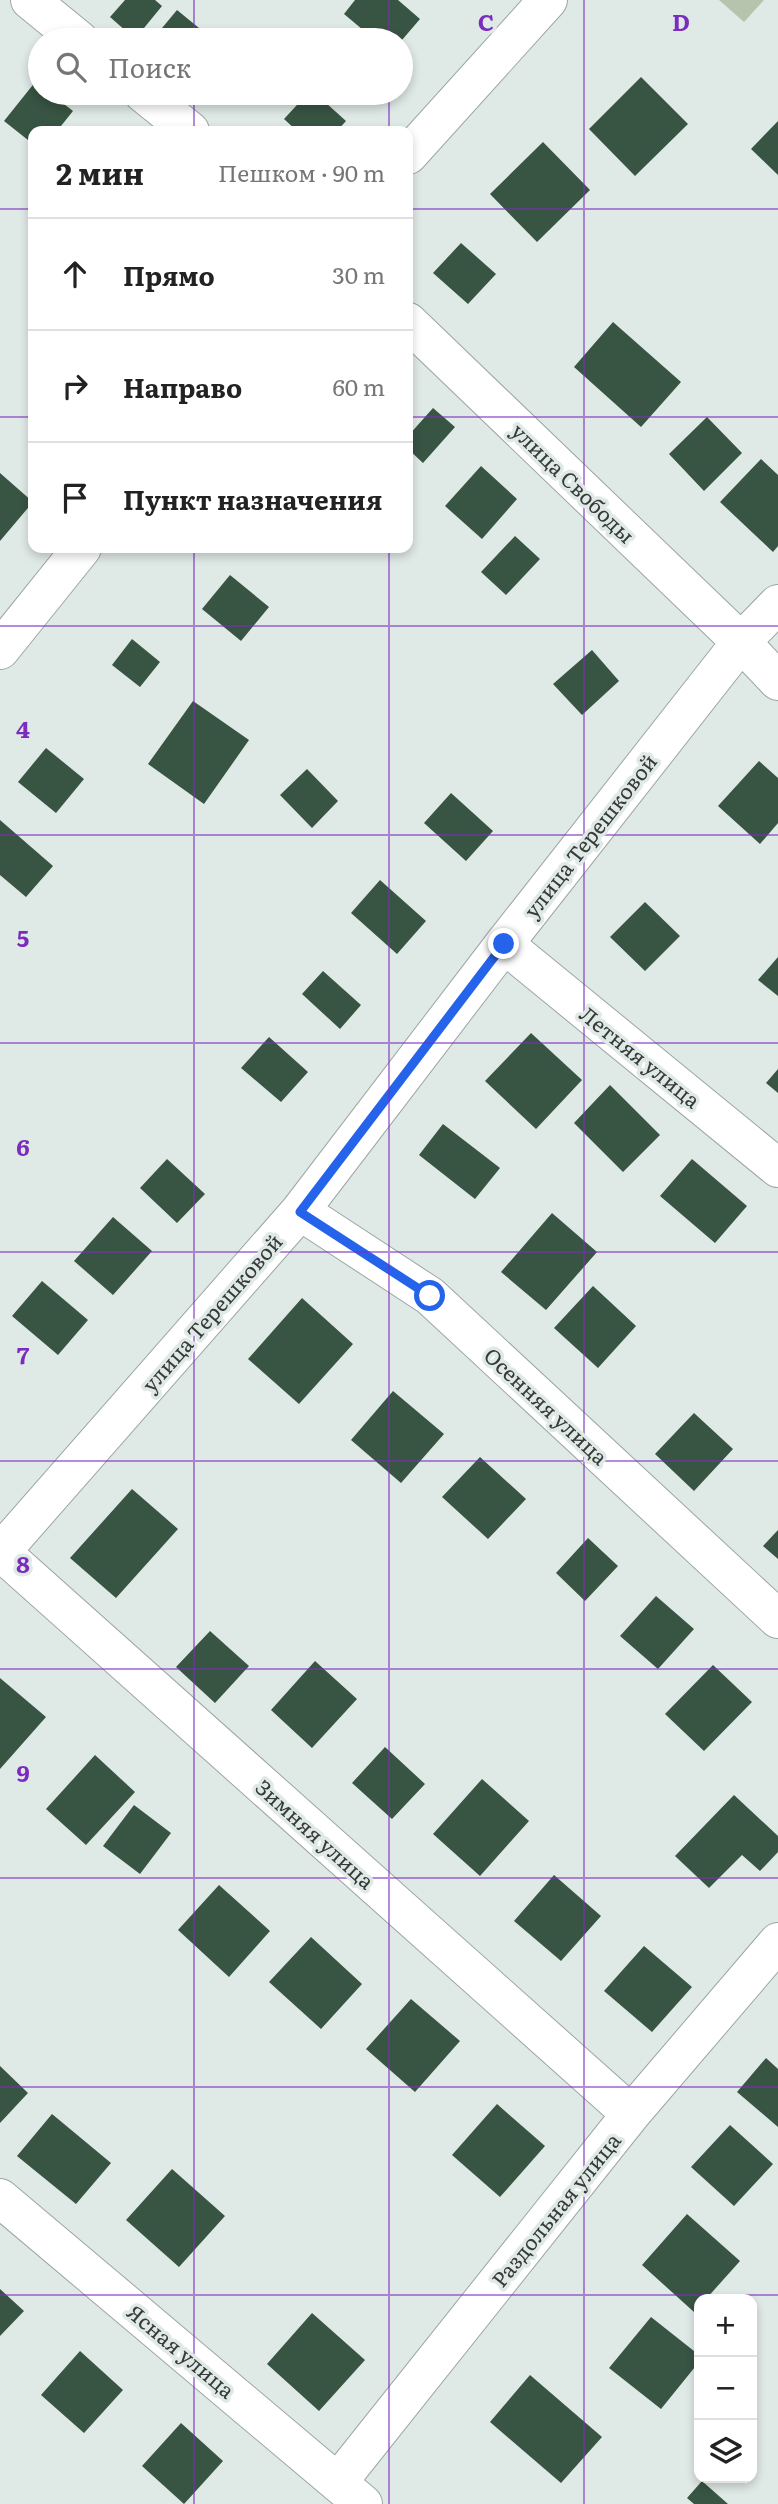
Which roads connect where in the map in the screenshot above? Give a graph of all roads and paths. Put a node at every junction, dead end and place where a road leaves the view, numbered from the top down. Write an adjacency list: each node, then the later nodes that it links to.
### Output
1 (30, 0): 3 (street)
2 (548, 0): 6 (street)
3 (64, 28)
4 (158, 105): 5 (street)
5 (184, 126)
6 (413, 149)
7 (413, 326): 10 (street, улица Свободы)
8 (78, 553): 11 (street)
9 (778, 604): 10 (street, улица Терешковой)
10 (741, 642): 12 (street, улица Свободы); 13 (street, улица Терешковой)
11 (0, 650)
12 (778, 681)
13 (504, 944): 14 (street, Летняя улица); 15 (street, улица Терешковой)
14 (778, 1168)
15 (300, 1212): 16 (street, улица Терешковой); 17 (street, Осенняя улица)
16 (0, 1552): 19 (street, Зимняя улица)
17 (778, 1619)
18 (778, 1942): 19 (street, Раздольная улица)
19 (631, 2114): 21 (street, Раздольная улица)
20 (0, 2198): 21 (street, Ясная улица)
21 (351, 2493)

